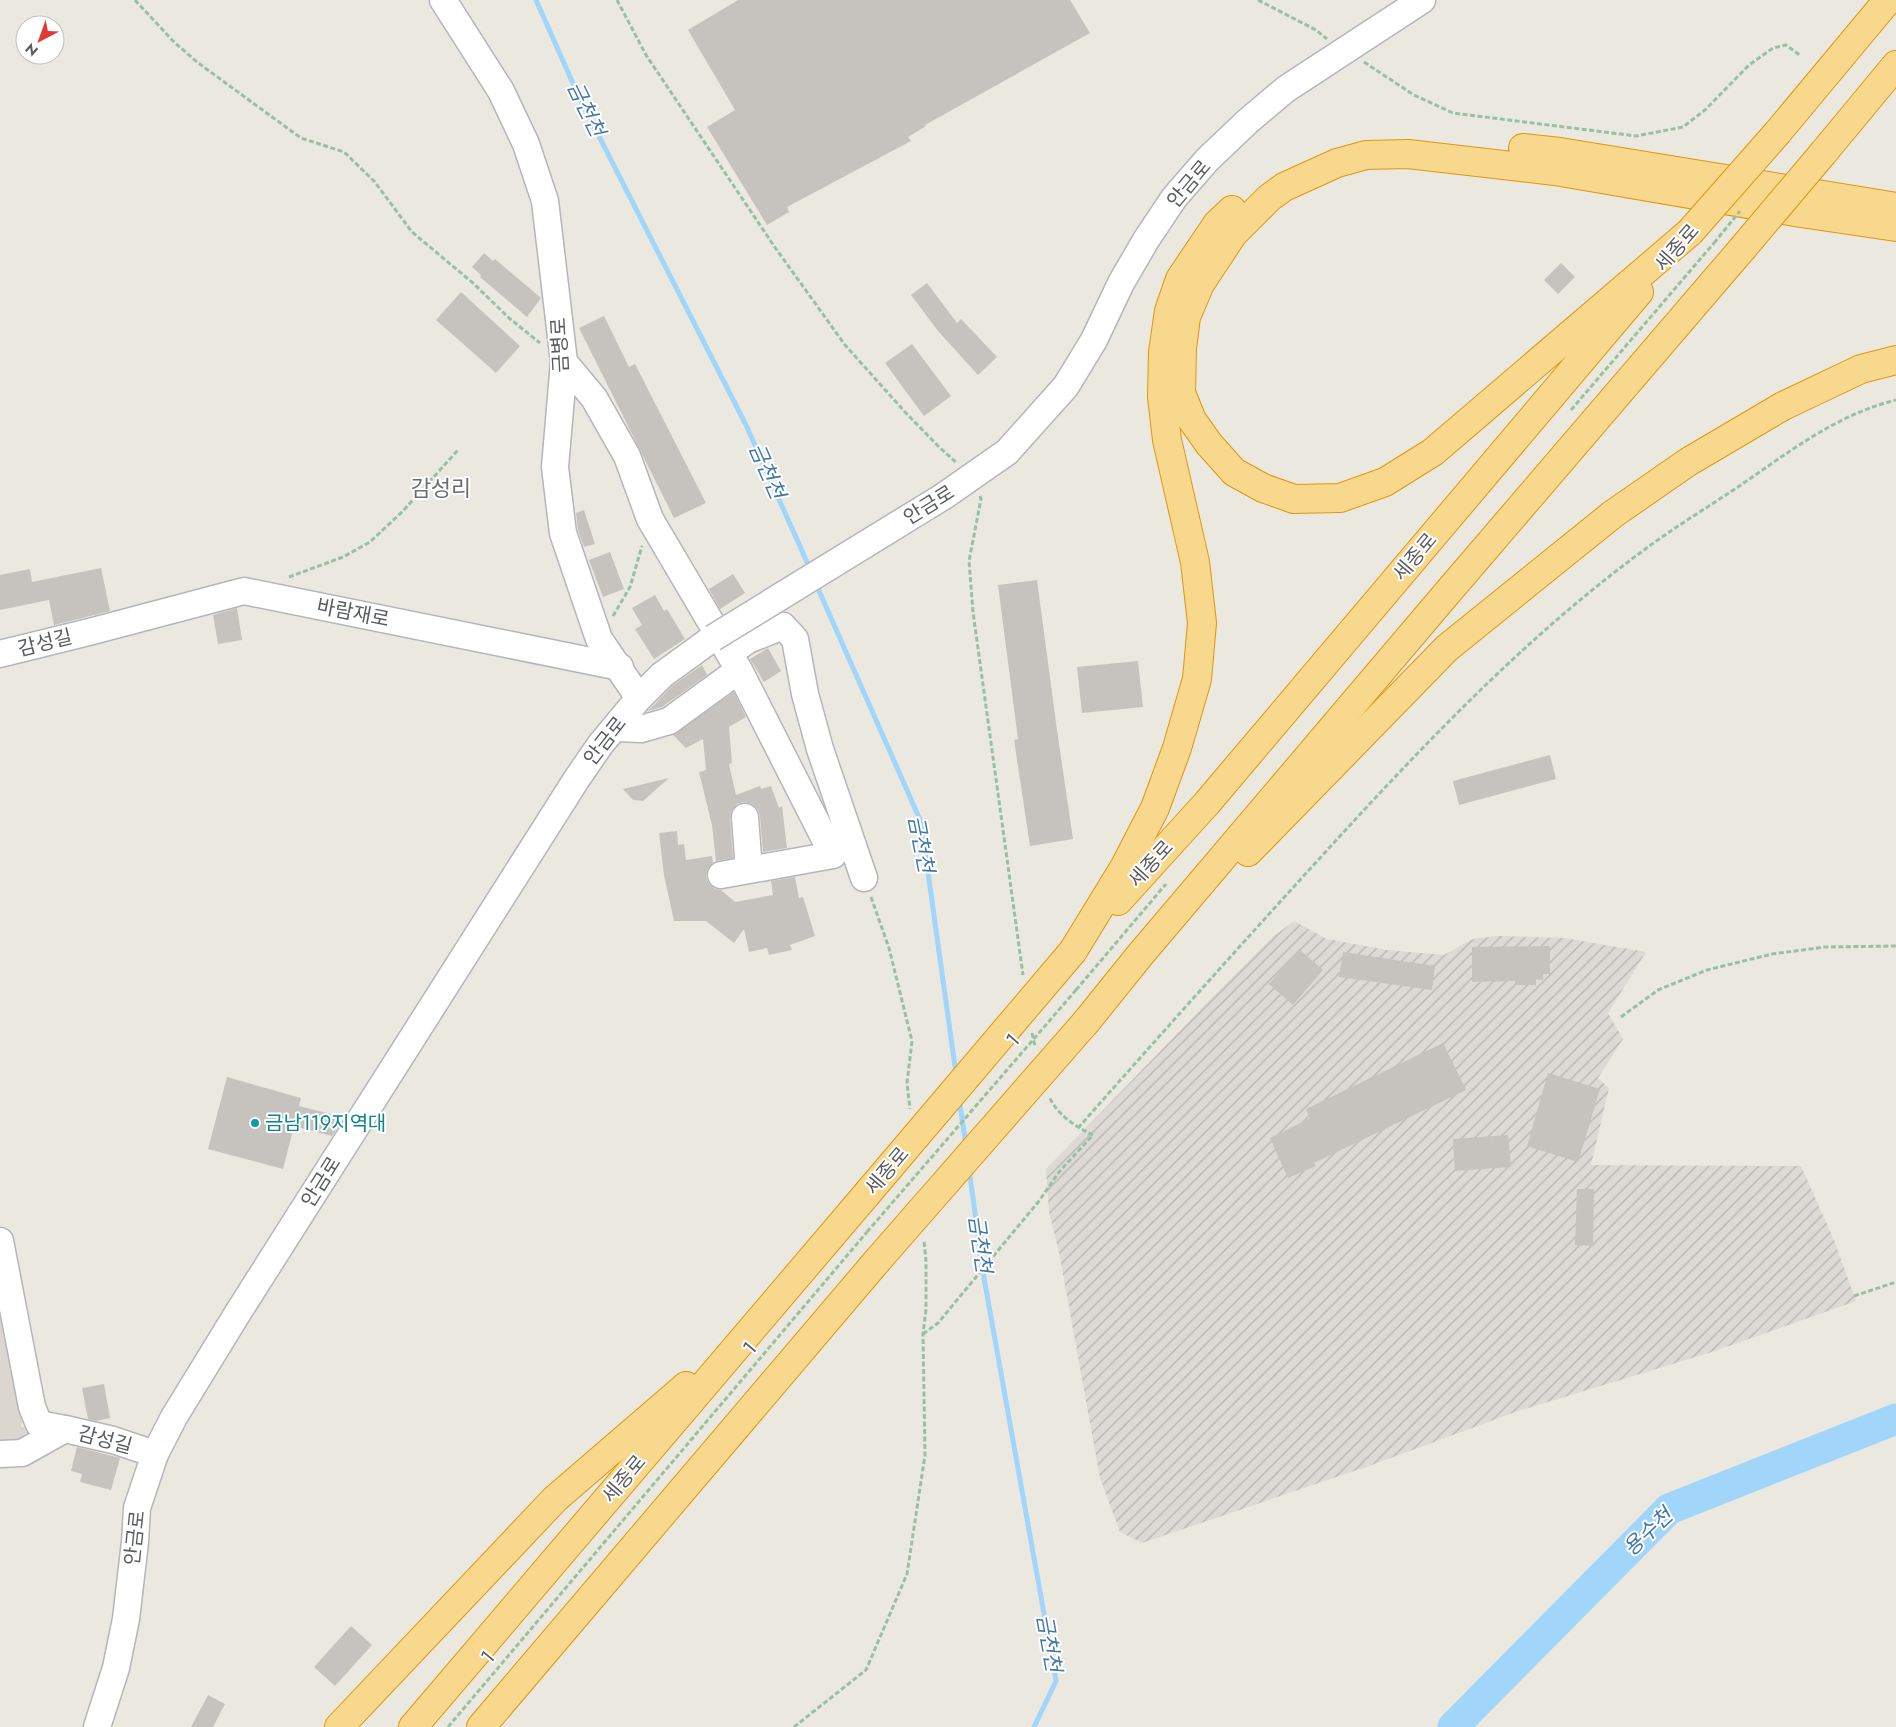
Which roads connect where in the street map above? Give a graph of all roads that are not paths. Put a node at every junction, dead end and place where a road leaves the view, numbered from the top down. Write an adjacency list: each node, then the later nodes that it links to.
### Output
1 (443, 0): 9 (street, 금병로)
2 (1888, 0): 7 (highway, 세종로, bridge)
3 (1412, 4): 13 (street, 안금로, bridge)
4 (1896, 65): 23 (highway, bridge)
5 (1896, 207): 22 (highway, 1)
6 (1896, 227): 7 (highway)
7 (1690, 232): 22 (highway, 세종로)
8 (1896, 360): 11 (highway, 1)
9 (564, 362): 13 (street); 15 (street, 금병로)
10 (1896, 378): 11 (highway)
11 (1783, 406): 23 (highway, 1)
12 (89, 632): 14 (street, 감성길); 15 (street, 바람재로)
13 (727, 653): 16 (street, 안금로); 17 (street); 19 (street); 21 (street)
14 (0, 654)
15 (620, 667): 16 (street, 금병로)
16 (639, 698): 17 (street, 안금로)
17 (616, 728): 28 (street, 안금로)
18 (745, 817): 19 (street)
19 (748, 870): 20 (street)
20 (721, 875)
21 (864, 878)
22 (1073, 951): 25 (highway, 세종로 / 1, bridge)
23 (1140, 955): 32 (highway, 1, bridge)
24 (0, 1241): 26 (street)
25 (753, 1328): 30 (highway); 31 (highway, 세종로 / 1)
26 (65, 1429): 27 (street, 감성길); 28 (street, 감성길)
27 (0, 1454)
28 (155, 1454): 29 (street, 안금로)
29 (97, 1727)
30 (339, 1727)
31 (413, 1727)
32 (481, 1727)

